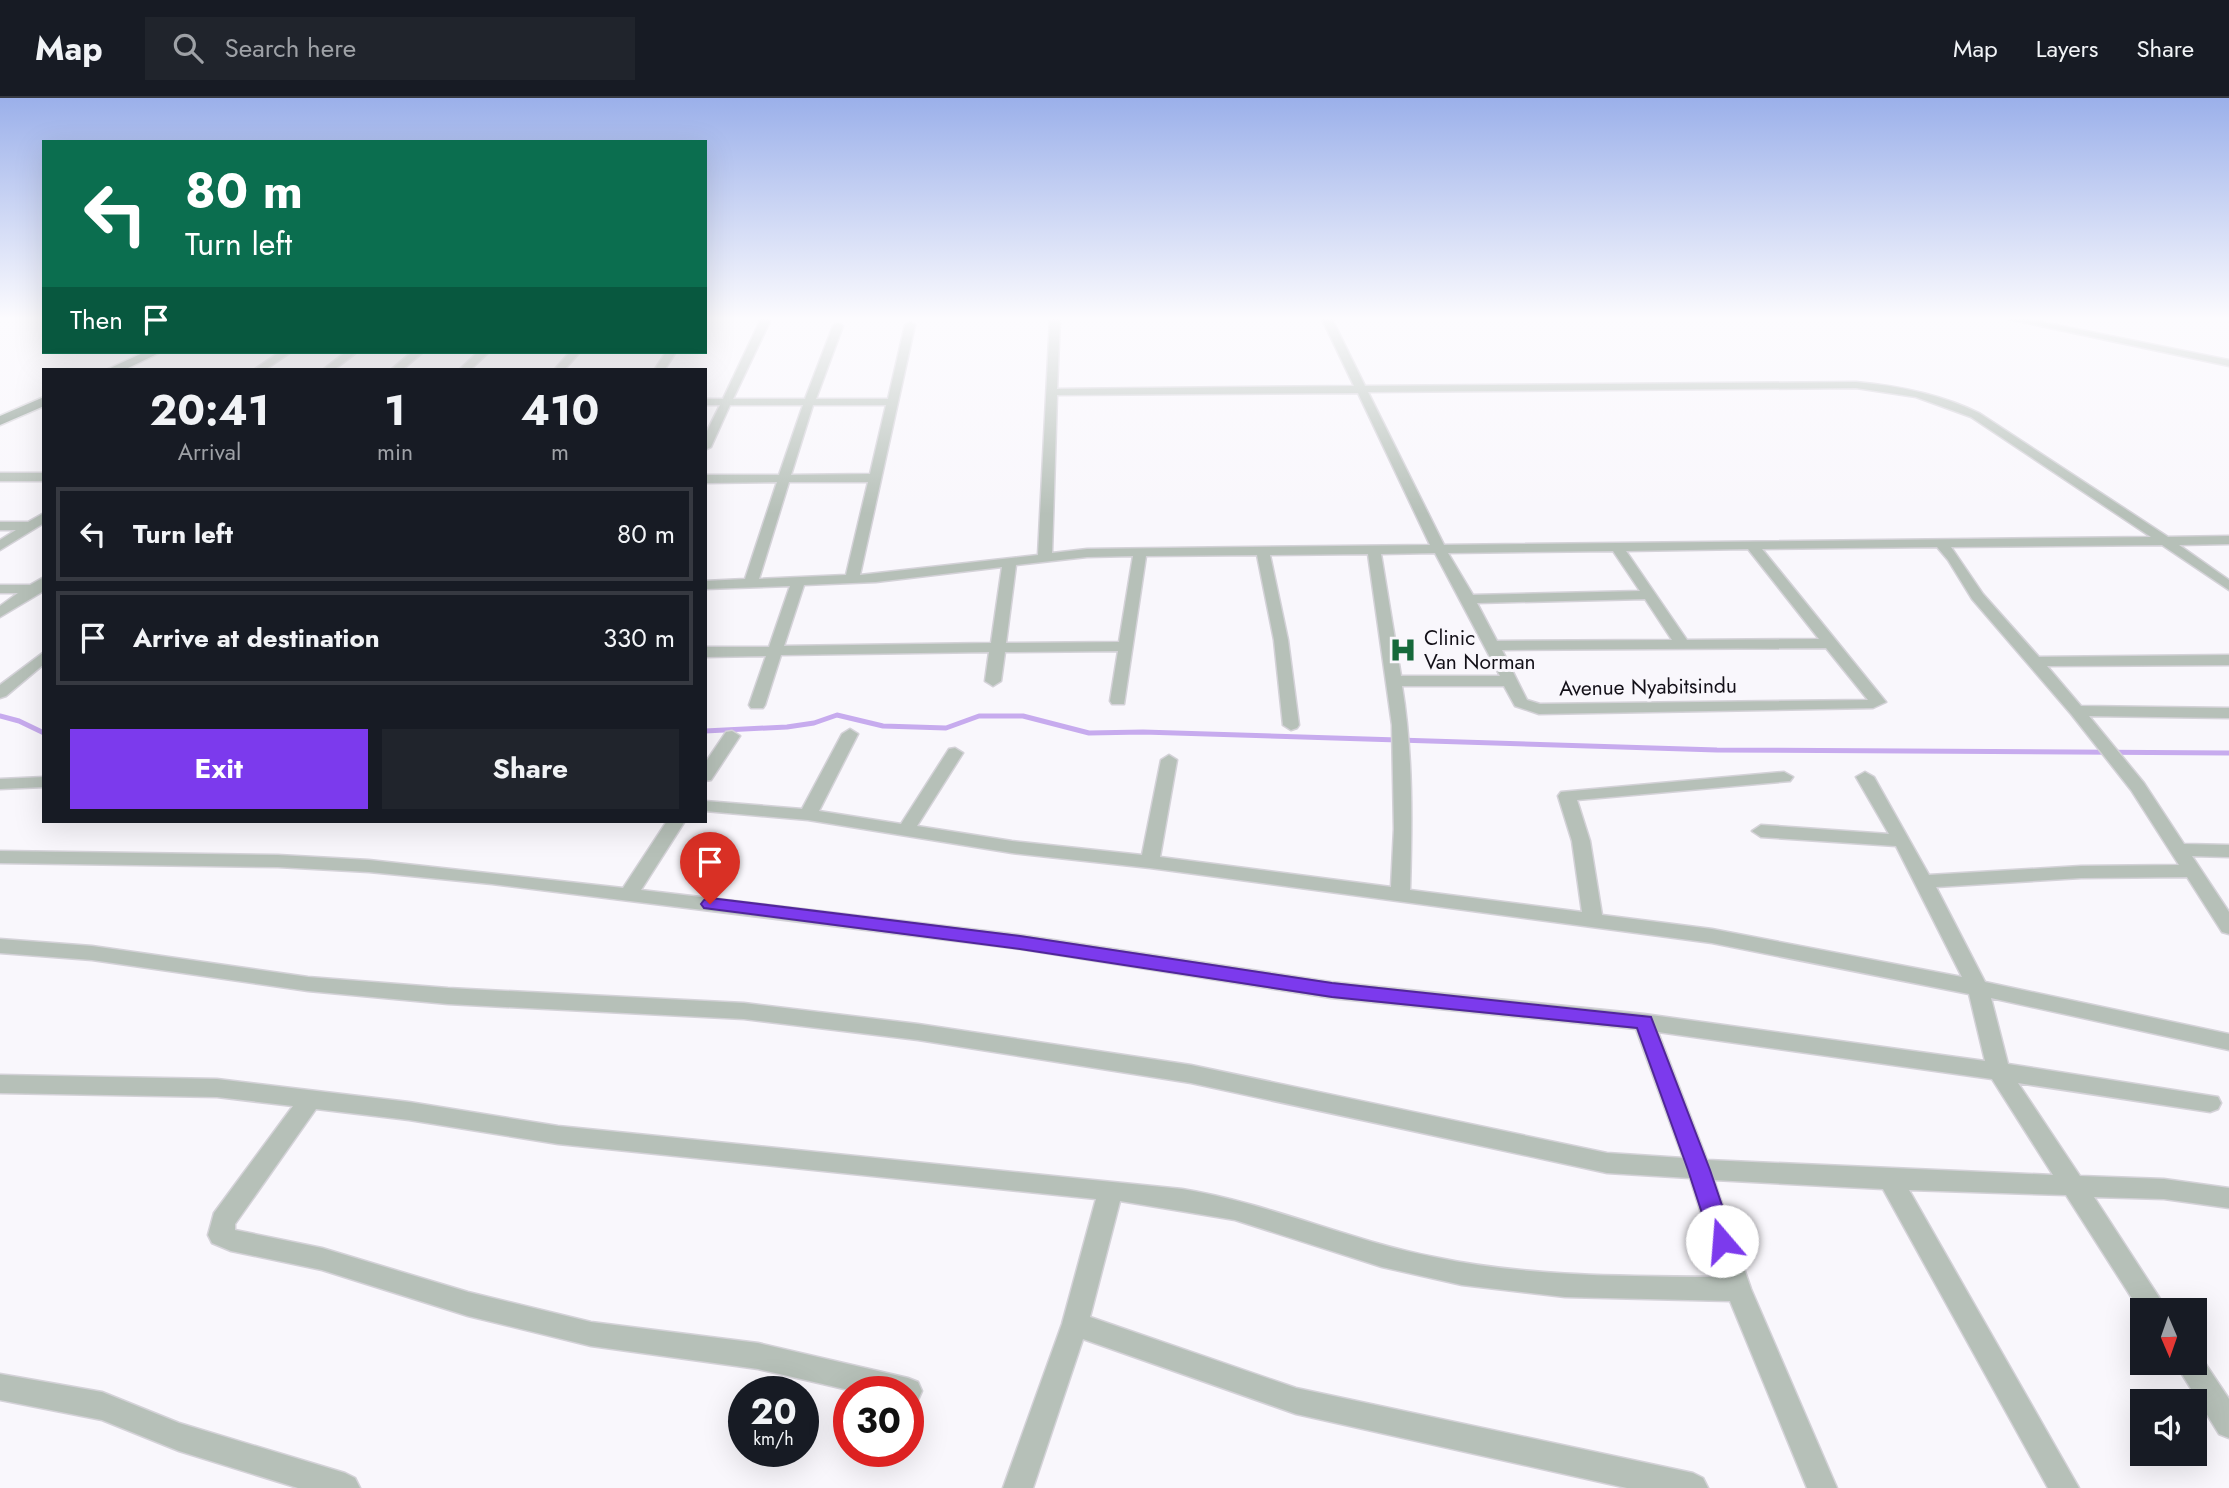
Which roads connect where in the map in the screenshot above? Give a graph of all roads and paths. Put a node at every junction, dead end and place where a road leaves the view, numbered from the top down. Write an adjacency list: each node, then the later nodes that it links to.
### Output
1 (737, 384): 11 (street)
2 (816, 384): 12 (street)
3 (896, 384): 8 (street)
4 (1053, 384): 7 (street)
5 (1359, 384): 6 (street, Avenue Nyabitsindu)
6 (1361, 388): 7 (street); 24 (street); 29 (street, Avenue Nyabitsindu)
7 (1053, 392): 33 (street)
8 (892, 401): 12 (street); 17 (street)
9 (42, 402): 13 (main road)
10 (707, 402): 11 (street)
11 (729, 402): 12 (street); 14 (street)
12 (809, 402): 19 (street)
13 (0, 421)
14 (707, 443)
15 (0, 477): 16 (street)
16 (42, 477)
17 (875, 478): 19 (street); 35 (street)
18 (707, 479): 19 (street)
19 (784, 479): 37 (street)
20 (42, 518): 22 (street)
21 (0, 526): 22 (street)
22 (31, 526): 27 (street)
23 (2229, 540): 24 (street)
24 (2168, 542): 25 (street); 40 (street)
25 (1942, 545): 26 (street); 54 (street)
26 (1752, 546): 28 (street); 46 (street, Avenue Nyabitsindu)
27 (0, 547)
28 (1616, 547): 29 (street); 42 (street)
29 (1439, 549): 30 (street); 43 (street, Avenue Nyabitsindu)
30 (1374, 550): 31 (street); 56 (street)
31 (1262, 551): 32 (street); 63 (street)
32 (1140, 552): 33 (street); 48 (street)
33 (1045, 556): 34 (street)
34 (1010, 560): 35 (street); 47 (street)
35 (852, 580): 36 (street)
36 (798, 583): 37 (street); 50 (street)
37 (750, 584): 38 (street)
38 (707, 585)
39 (40, 586): 41 (street); 44 (street)
40 (2229, 586)
41 (0, 589)
42 (1651, 595): 43 (street); 45 (street)
43 (1468, 598): 49 (street, Avenue Nyabitsindu)
44 (0, 613)
45 (1682, 643): 46 (street); 49 (street)
46 (1832, 643): 57 (street, Avenue Nyabitsindu)
47 (998, 646): 48 (street); 50 (street); 55 (street)
48 (1126, 646): 59 (street)
49 (1491, 646): 57 (street, Avenue Nyabitsindu)
50 (774, 650): 51 (street); 60 (street)
51 (707, 652)
52 (42, 658): 58 (street)
53 (2229, 660): 54 (street)
54 (2036, 662): 61 (street)
55 (993, 681)
56 (1393, 681): 57 (street); 86 (street)
57 (1510, 681)
58 (0, 692)
59 (1118, 701)
60 (757, 705)
61 (2077, 710): 62 (street); 79 (street)
62 (2229, 713)
63 (1291, 725)
64 (850, 734): 74 (street)
65 (732, 736): 68 (street)
66 (955, 753): 76 (street)
67 (1169, 760): 82 (street)
68 (707, 773)
69 (1784, 777): 87 (street)
70 (1865, 778): 78 (street)
71 (42, 782): 72 (street)
72 (0, 784)
73 (707, 806): 74 (street)
74 (808, 816): 76 (street)
75 (675, 823): 85 (street)
76 (905, 831): 82 (street)
77 (1761, 831): 78 (street)
78 (1902, 841): 84 (street)
79 (2179, 850): 80 (street); 83 (street)
80 (2229, 851)
81 (0, 857): 85 (street)
82 (1150, 862): 86 (street)
83 (2192, 871): 84 (street); 88 (street)
84 (1924, 882): 90 (street)
85 (629, 894): 91 (street)
86 (1400, 894): 87 (street)
87 (1593, 920): 90 (street)
88 (2229, 927)
89 (0, 946): 97 (street)
90 (1978, 988): 92 (street); 93 (street)
91 (1644, 1022): 93 (street); 97 (street)
92 (2229, 1042)
93 (1999, 1072): 96 (street); 99 (street)
94 (0, 1084): 95 (street)
95 (312, 1098): 100 (street); 105 (street)
96 (2210, 1103)
97 (1699, 1170): 98 (street); 102 (street)
98 (1890, 1178): 99 (street); 113 (street)
99 (2072, 1185): 101 (street); 103 (street)
100 (1111, 1190): 102 (street); 104 (street)
101 (2229, 1198)
102 (1738, 1289): 112 (street)
103 (2146, 1298)
104 (1074, 1324): 110 (street); 111 (street)
105 (844, 1376)
106 (2198, 1376): 108 (street)
107 (0, 1387): 109 (street)
108 (2229, 1424)
109 (345, 1488)
110 (1018, 1488)
111 (1693, 1488)
112 (1822, 1488)
113 (2064, 1488)

